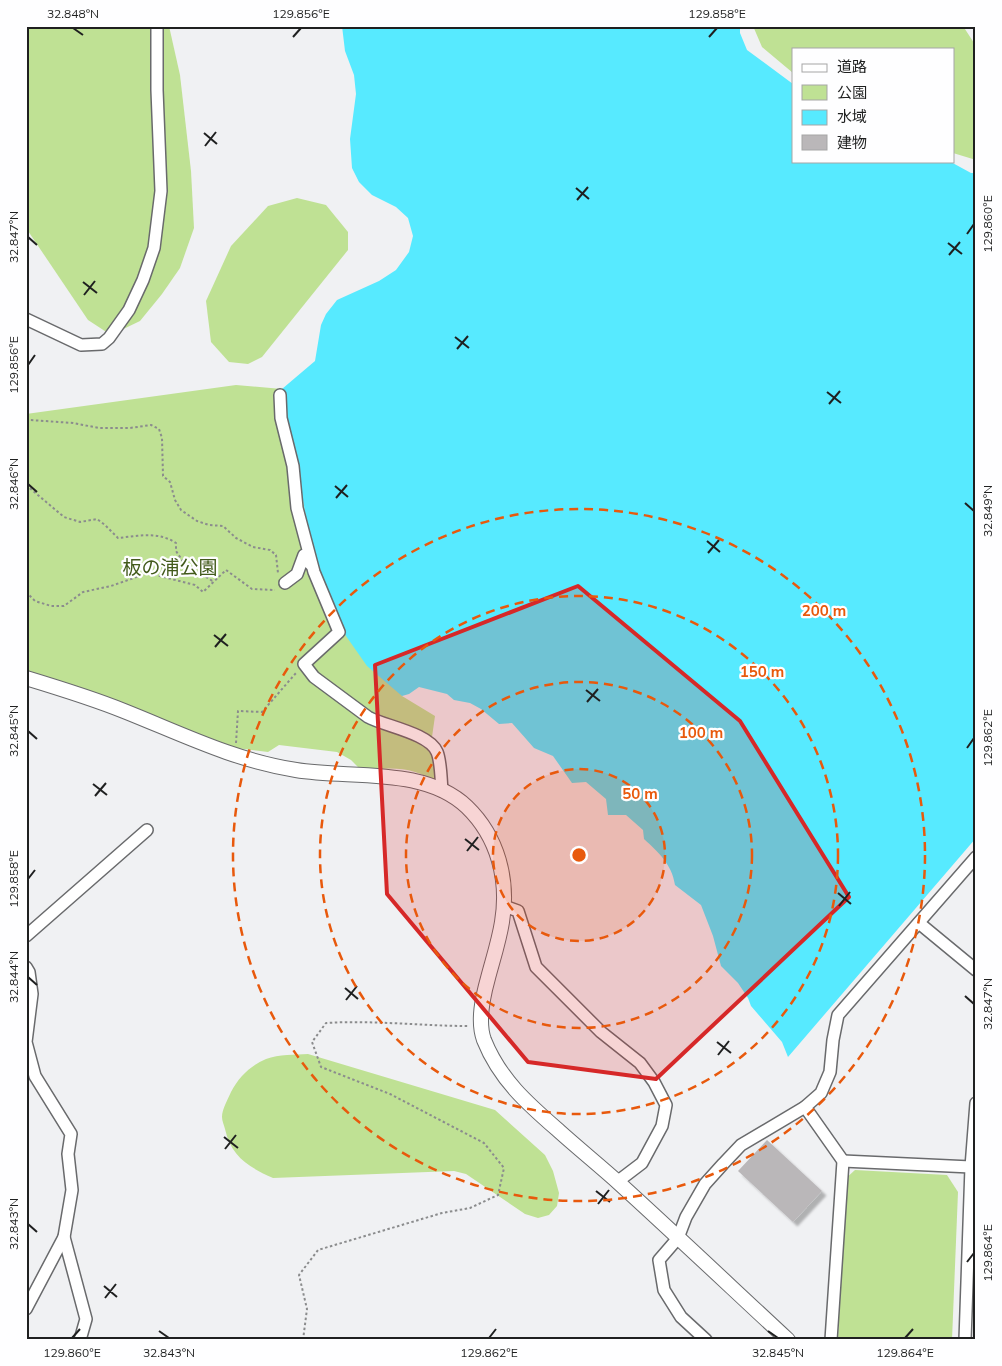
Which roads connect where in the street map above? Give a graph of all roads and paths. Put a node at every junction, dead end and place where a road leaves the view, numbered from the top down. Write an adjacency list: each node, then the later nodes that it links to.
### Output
1 (157, 26): 2 (street)
2 (26, 319)
3 (280, 394): 6 (street)
4 (26, 421): 8 (path)
5 (26, 485): 7 (path)
6 (314, 572): 8 (street); 10 (street)
7 (214, 582): 8 (path); 9 (path)
8 (285, 583)
9 (26, 592)
10 (304, 664): 12 (path); 13 (street)
11 (26, 678): 12 (street)
12 (235, 756): 13 (street)
13 (442, 790): 16 (street)
14 (147, 830): 18 (street)
15 (976, 857): 17 (street)
16 (504, 906): 21 (street); 26 (street)
17 (919, 923): 20 (street); 23 (street)
18 (26, 936)
19 (26, 967): 27 (street)
20 (976, 970)
21 (482, 1026): 26 (street); 31 (path)
22 (976, 1103): 25 (street)
23 (805, 1108): 24 (street); 28 (street)
24 (843, 1162): 25 (street); 34 (street)
25 (970, 1167): 35 (street)
26 (617, 1182): 28 (street)
27 (64, 1237): 29 (street); 30 (street)
28 (678, 1238): 32 (street); 33 (street)
29 (26, 1309)
30 (80, 1340)
31 (303, 1340)
32 (706, 1340)
33 (788, 1340)
34 (831, 1340)
35 (965, 1340)

